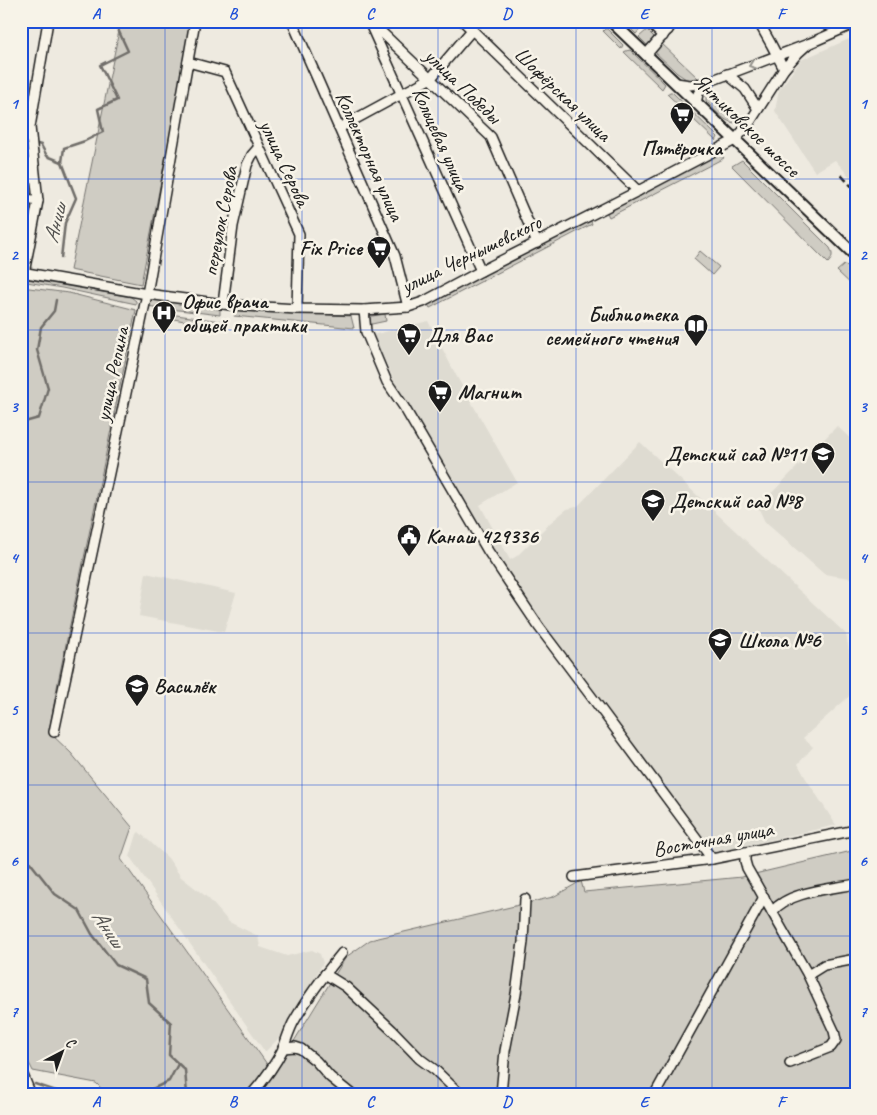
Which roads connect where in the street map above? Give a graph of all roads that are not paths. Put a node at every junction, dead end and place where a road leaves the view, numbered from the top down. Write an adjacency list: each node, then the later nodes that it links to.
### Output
1 (48, 21): 27 (street)
2 (195, 21): 14 (street, улица Репина)
3 (292, 21): 23 (street, Коллекторная улица)
4 (369, 21): 17 (street, улица Победы); 20 (street, Кольцевая улица)
5 (463, 21): 10 (street, Шофёрская улица)
6 (611, 21): 12 (main road, Янтиковское шоссе)
7 (758, 21): 13 (street)
8 (856, 23): 11 (street)
9 (662, 24): 12 (street)
10 (472, 30): 17 (street); 28 (street, Шофёрская улица)
11 (808, 44): 13 (street); 15 (street)
12 (646, 55): 18 (main road, Янтиковское шоссе)
13 (777, 56): 15 (street); 16 (street, one-way to 16)
14 (188, 62): 25 (street, улица Серова); 35 (street, улица Репина)
15 (784, 69): 22 (street)
16 (727, 74): 19 (street); 22 (street)
17 (430, 78): 20 (street); 31 (street, улица Победы)
18 (676, 83): 19 (street); 21 (main road, Янтиковское шоссе)
19 (705, 83): 21 (street)
20 (402, 95): 23 (street); 33 (street, Кольцевая улица)
21 (696, 102): 24 (main road, Янтиковское шоссе)
22 (758, 109): 24 (street)
23 (339, 128): 37 (street, Коллекторная улица)
24 (735, 140): 28 (street, улица Чернышевского); 32 (main road, Янтиковское шоссе)
25 (259, 147): 36 (street, переулок Серова); 38 (street, улица Серова)
26 (21, 159): 27 (street)
27 (37, 186): 30 (street)
28 (638, 191): 31 (street, улица Чернышевского)
29 (21, 198): 30 (street)
30 (38, 201): 34 (street)
31 (537, 243): 33 (street, улица Чернышевского)
32 (856, 256)
33 (481, 270): 37 (street, улица Чернышевского)
34 (23, 273): 35 (street, улица Чернышевского)
35 (147, 294): 36 (street, улица Чернышевского); 40 (street, улица Репина)
36 (223, 304): 38 (street, улица Чернышевского)
37 (408, 307): 39 (street, улица Чернышевского)
38 (297, 309): 39 (street, улица Чернышевского)
39 (364, 310): 43 (street)
40 (54, 732)
41 (856, 830): 42 (street, Восточная улица)
42 (746, 852): 43 (street, Восточная улица); 46 (street)
43 (712, 859): 44 (street, Восточная улица)
44 (574, 877)
45 (856, 884): 48 (street)
46 (764, 897): 48 (street); 61 (street)
47 (526, 899): 60 (street)
48 (772, 912): 52 (street)
49 (342, 953): 51 (street)
50 (856, 959): 52 (street)
51 (325, 974): 53 (street); 59 (street)
52 (808, 974): 54 (street)
53 (283, 1048): 57 (street); 58 (street)
54 (790, 1063)
55 (21, 1070): 56 (street)
56 (31, 1094)
57 (252, 1094)
58 (351, 1094)
59 (460, 1094)
60 (501, 1094)
61 (655, 1094)

